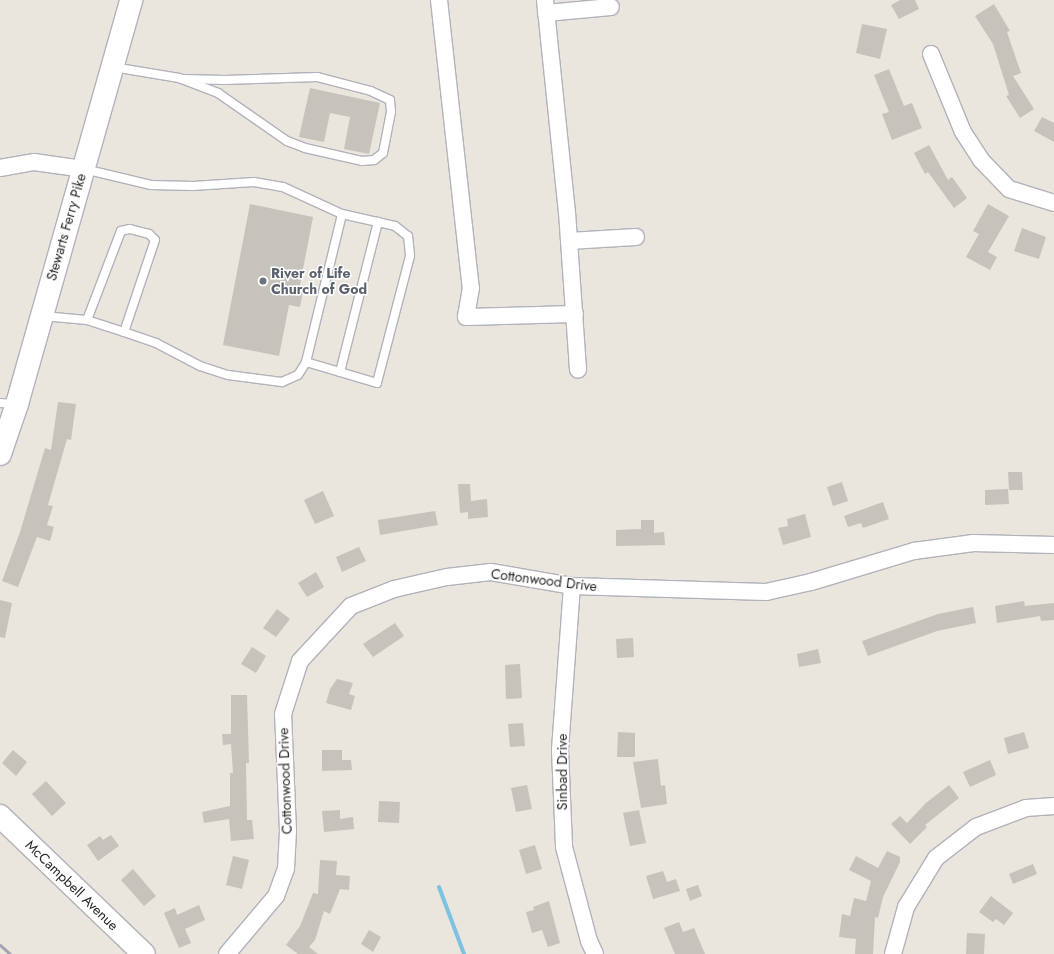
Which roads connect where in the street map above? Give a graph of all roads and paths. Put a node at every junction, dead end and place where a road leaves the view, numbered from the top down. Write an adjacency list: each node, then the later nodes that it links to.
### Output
1 (131, 0): 6 (main road, Stewarts Ferry Pike)
2 (439, 0): 15 (street)
3 (545, 6): 4 (street); 14 (street)
4 (611, 7)
5 (931, 54): 10 (street)
6 (113, 67): 7 (lane); 9 (main road, Stewarts Ferry Pike)
7 (182, 79): 7 (lane)
8 (0, 168): 9 (street)
9 (83, 169): 11 (lane); 16 (main road, Stewarts Ferry Pike)
10 (1054, 203)
11 (342, 214): 12 (lane); 19 (lane)
12 (378, 222): 21 (lane); 21 (lane)
13 (636, 237): 14 (street)
14 (569, 241): 15 (street)
15 (575, 314): 20 (street)
16 (41, 316): 17 (lane); 22 (main road, Stewarts Ferry Pike)
17 (87, 320): 18 (lane); 18 (lane)
18 (124, 332): 19 (lane)
19 (306, 362): 21 (lane)
20 (578, 370)
21 (340, 372)
22 (8, 404): 23 (main road, Stewarts Ferry Pike)
23 (0, 454)
24 (1054, 545): 25 (street, Cottonwood Drive)
25 (572, 586): 29 (street, Cottonwood Drive); 30 (street, Sinbad Drive)
26 (1054, 806): 31 (street)
27 (0, 816): 28 (main road, McCampbell Avenue)
28 (144, 954)
29 (227, 954)
30 (595, 954)
31 (893, 954)

